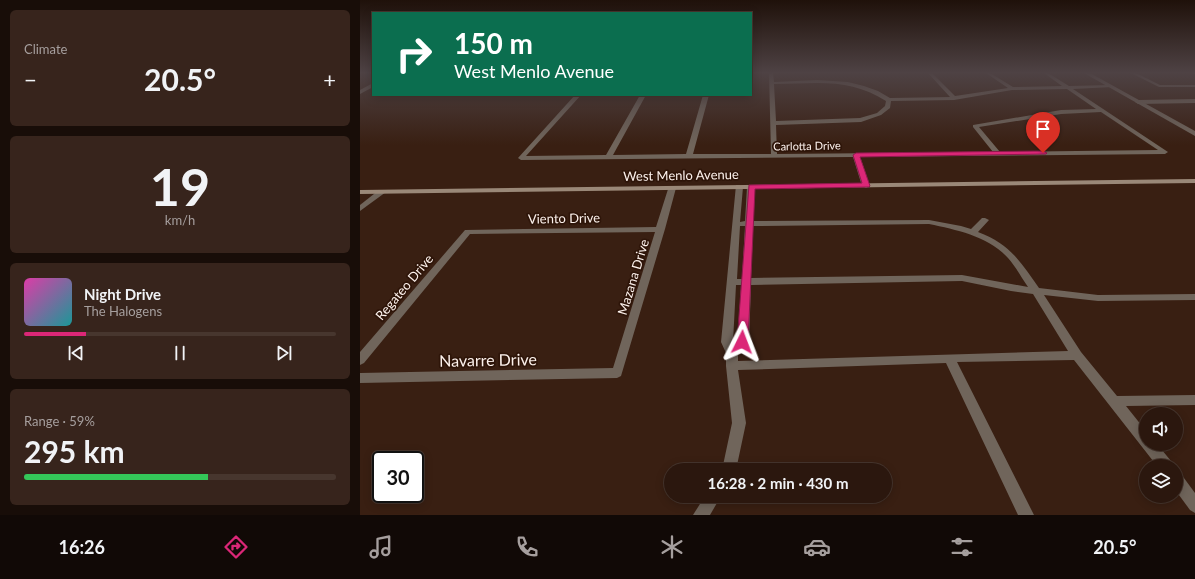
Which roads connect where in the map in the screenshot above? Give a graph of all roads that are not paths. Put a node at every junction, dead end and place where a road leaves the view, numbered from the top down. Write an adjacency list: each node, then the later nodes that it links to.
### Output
1 (576, 97): 20 (street, Carlotta Drive)
2 (642, 97): 20 (street)
3 (705, 97): 19 (street)
4 (772, 97): 14 (street)
5 (885, 97): 10 (street)
6 (960, 97): 9 (street)
7 (1082, 97): 13 (street)
8 (1129, 97): 12 (street)
9 (954, 98): 10 (street)
10 (889, 100): 14 (street)
11 (1195, 101): 12 (street)
12 (1138, 102): 15 (street)
13 (1101, 110): 16 (street); 16 (street, Carlotta Drive)
14 (773, 123): 18 (street)
15 (1195, 134)
16 (998, 153): 17 (street, Carlotta Drive)
17 (856, 155): 18 (street, Carlotta Drive); 22 (street)
18 (774, 156): 19 (street, Carlotta Drive)
19 (689, 157): 20 (street, Carlotta Drive)
20 (608, 158)
21 (1195, 181): 22 (main road, West Menlo Avenue)
22 (866, 186): 24 (main road, West Menlo Avenue)
23 (739, 187): 24 (main road, West Menlo Avenue); 25 (main road, West Menlo Avenue); 30 (street)
24 (751, 187): 31 (street)
25 (672, 188): 27 (main road, West Menlo Avenue); 32 (street, Mazana Drive)
26 (360, 192): 27 (main road, West Menlo Avenue)
27 (382, 192): 28 (street)
28 (360, 209)
29 (985, 220): 34 (street)
30 (737, 224): 31 (street); 35 (street)
31 (749, 224): 34 (street); 36 (street)
32 (661, 229): 33 (street, Viento Drive); 43 (street, Mazana Drive)
33 (468, 232): 41 (street, Regateo Drive)
34 (973, 232): 37 (street)
35 (732, 282): 36 (street); 42 (street)
36 (746, 282): 37 (street); 42 (street)
37 (1036, 291): 38 (street); 39 (street)
38 (1195, 297)
39 (1077, 355): 40 (street); 46 (street)
40 (949, 358): 42 (street); 55 (street)
41 (360, 360)
42 (732, 360): 50 (street)
43 (617, 373): 44 (street, Navarre Drive)
44 (360, 378)
45 (1195, 400): 46 (street)
46 (1115, 402): 47 (street)
47 (1139, 432)
48 (1154, 451): 49 (street)
49 (1160, 459)
50 (730, 463)
51 (1183, 489): 53 (street)
52 (709, 503): 54 (street)
53 (1195, 505)
54 (701, 515)
55 (1026, 515)

